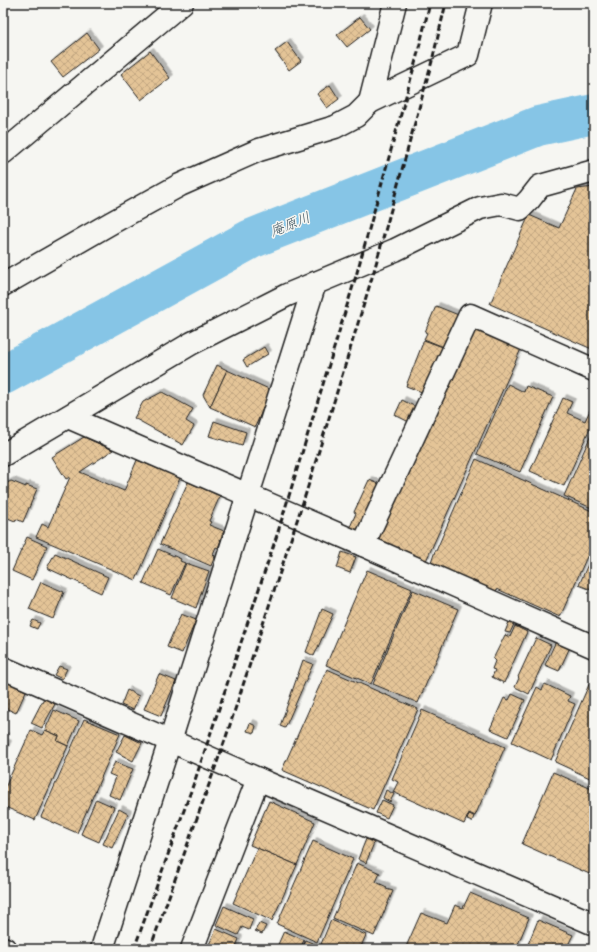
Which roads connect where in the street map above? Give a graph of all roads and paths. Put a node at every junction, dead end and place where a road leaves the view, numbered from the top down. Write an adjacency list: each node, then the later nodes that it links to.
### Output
1 (182, 3): 5 (street)
2 (395, 3): 4 (street)
3 (481, 3): 4 (street)
4 (370, 102): 8 (street)
5 (3, 153)
6 (594, 171): 7 (street)
7 (315, 283): 10 (street); 12 (street)
8 (3, 285)
9 (594, 370): 13 (street)
10 (68, 417): 11 (street); 12 (street)
11 (3, 455)
12 (247, 494): 13 (street); 16 (street)
13 (364, 545): 14 (street)
14 (594, 647)
15 (3, 668): 16 (street)
16 (170, 741): 17 (street); 19 (street)
17 (258, 779): 18 (street); 20 (street)
18 (594, 924)
19 (102, 949)
20 (192, 949)

